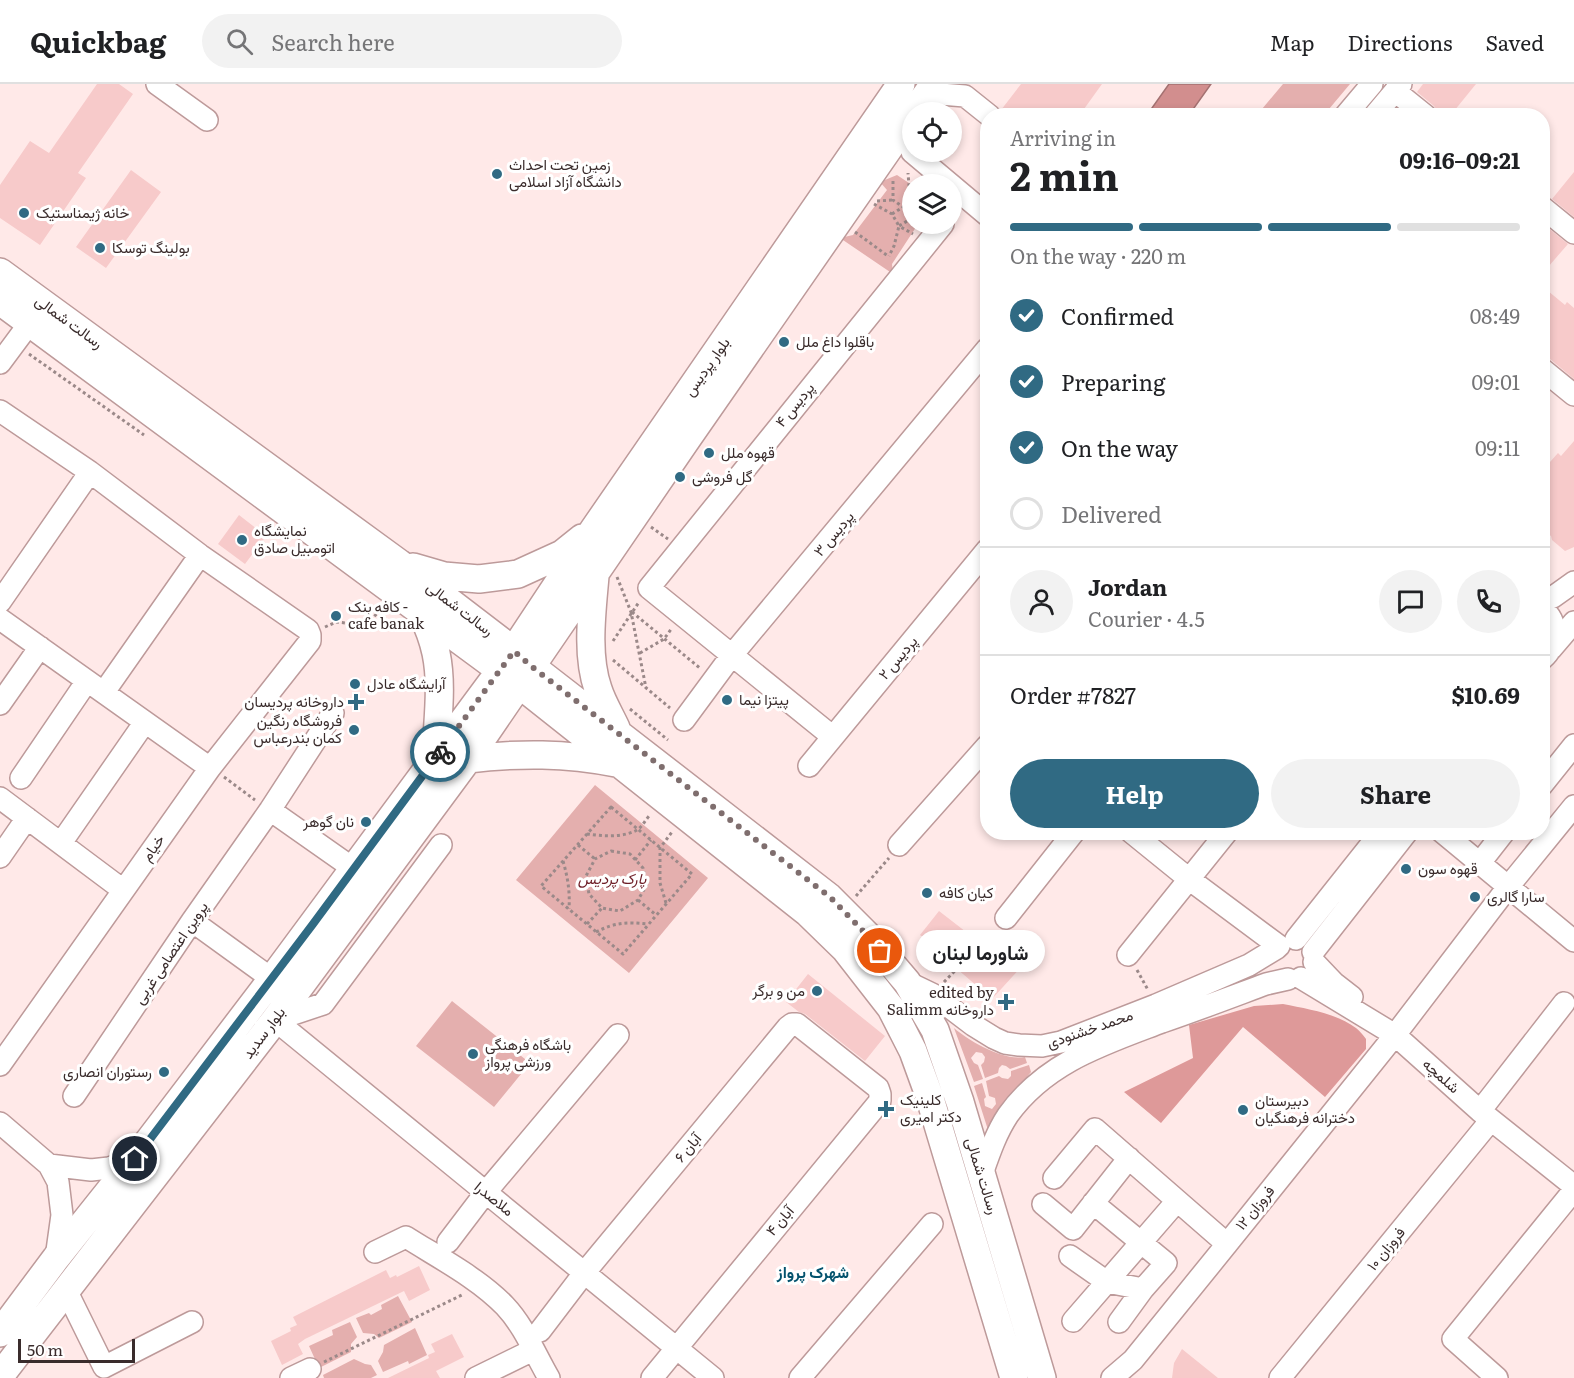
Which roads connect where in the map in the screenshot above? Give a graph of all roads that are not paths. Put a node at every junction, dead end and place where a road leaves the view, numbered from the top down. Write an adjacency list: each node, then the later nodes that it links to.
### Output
1 (157, 84): 11 (street)
2 (901, 84): 29 (main road, بلوار پردیس)
3 (1372, 84): 8 (street)
4 (1398, 87): 9 (street); 10 (street)
5 (963, 90): 6 (street); 7 (street)
6 (922, 101)
7 (982, 108)
8 (1352, 108)
9 (1381, 108)
10 (1418, 108)
11 (207, 120)
12 (902, 152): 29 (main road, بلوار پردیس)
13 (925, 162): 14 (street)
14 (965, 196): 15 (street); 16 (street)
15 (962, 200)
16 (980, 209)
17 (1550, 213): 18 (street)
18 (1574, 232)
19 (935, 234): 46 (street, پردیس ۴)
20 (0, 272): 33 (main road, رسالت شمالی)
21 (0, 301): 22 (main road, رسالت شمالی)
22 (29, 324): 24 (street); 38 (main road, رسالت شمالی)
23 (980, 357): 46 (street, پردیس ۳)
24 (0, 363)
25 (1550, 376): 26 (street)
26 (1574, 395)
27 (0, 411): 28 (street)
28 (90, 472): 31 (street); 37 (street)
29 (633, 513): 30 (main road, بلوار پردیس); 34 (main road, بلوار پردیس)
30 (594, 529): 33 (main road); 47 (main road, بلوار پردیس)
31 (200, 555): 48 (street); 63 (street, خیام)
32 (980, 558): 56 (street, پردیس ۲)
33 (399, 563): 42 (main road, رسالت شمالی)
34 (595, 574): 47 (main road, بلوار پردیس); 55 (main road)
35 (1574, 582): 36 (street)
36 (1550, 598)
37 (0, 602)
38 (421, 612): 42 (main road, رسالت شمالی); 59 (main road)
39 (1550, 617): 44 (street)
40 (0, 619): 43 (street)
41 (1574, 622): 45 (street)
42 (464, 628): 47 (main road, رسالت شمالی)
43 (40, 647): 48 (street); 49 (street)
44 (1550, 648)
45 (1550, 649)
46 (732, 655): 52 (street, پردیس ۳); 56 (street)
47 (516, 668): 51 (main road, رسالت شمالی); 54 (main road, بلوار سدید)
48 (96, 687): 53 (street); 65 (street)
49 (0, 704)
50 (333, 713): 68 (street, پروین اعتصامی غربی)
51 (579, 717): 55 (main road, رسالت شمالی); 61 (main road, رسالت شمالی)
52 (684, 720)
53 (145, 722): 63 (street); 79 (street)
54 (475, 726): 59 (main road, بلوار سدید); 60 (main road, بلوار سدید)
55 (619, 734): 97 (main road, رسالت شمالی)
56 (833, 737): 62 (street, پردیس ۲)
57 (1574, 745): 64 (street)
58 (980, 754): 81 (street)
59 (436, 757): 85 (main road, بلوار سدید)
60 (468, 759): 61 (main road); 83 (main road, بلوار سدید)
61 (621, 764): 138 (main road, رسالت شمالی)
62 (809, 766)
63 (210, 768): 89 (street, خیام)
64 (1550, 775)
65 (21, 778)
66 (0, 798): 69 (street)
67 (1574, 806): 70 (street, فروزان ۱۲)
68 (270, 810): 85 (street); 91 (street, پروین اعتصامی غربی)
69 (27, 819): 79 (street); 82 (street)
70 (1550, 835)
71 (1068, 840): 90 (street)
72 (1141, 840): 86 (street, شلمچه)
73 (1221, 840): 86 (street)
74 (1374, 840): 93 (street, محمد خشنودی)
75 (1401, 840): 95 (street)
76 (1451, 840): 84 (street)
77 (1498, 840): 84 (street)
78 (1546, 840): 88 (street, فروزان ۱۲)
79 (61, 843): 89 (street)
80 (441, 845): 87 (street)
81 (899, 845)
82 (0, 857)
83 (391, 863): 87 (street); 99 (main road, بلوار سدید)
84 (1479, 864): 88 (street)
85 (354, 869): 96 (main road, بلوار سدید)
86 (1189, 879): 93 (street, شلمچه); 94 (street)
87 (414, 881): 99 (street)
88 (1508, 887): 92 (street); 101 (street, فروزان ۱۲)
89 (123, 890): 103 (street, خیام)
90 (1006, 918)
91 (192, 921): 96 (street); 106 (street, پروین اعتصامی غربی)
92 (1574, 941)
93 (1284, 944): 95 (street, شلمچه); 95 (street); 102 (street, محمد خشنودی)
94 (1128, 955)
95 (1304, 968): 101 (street, شلمچه); 104 (street, محمد خشنودی)
96 (272, 979): 110 (main road, بلوار سدید)
97 (907, 982): 102 (street, محمد خشنودی); 112 (main road, رسالت شمالی)
98 (1564, 1003): 107 (street, فروزان ۱۰)
99 (275, 1020): 115 (street, ملاصدرا); 129 (main road, بلوار سدید)
100 (618, 1035): 115 (street)
101 (1395, 1035): 107 (street, شلمچه); 122 (street, فروزان ۱۲)
102 (1042, 1046): 104 (street)
103 (0, 1065)
104 (1054, 1070): 112 (street, محمد خشنودی)
105 (880, 1094): 126 (street, آبان ۶); 135 (street, آبان ۴)
106 (74, 1096)
107 (1486, 1115): 114 (street, شلمچه); 147 (street, فروزان ۱۰)
108 (0, 1123): 111 (street)
109 (1129, 1158): 113 (street); 116 (street); 117 (street)
110 (135, 1159): 111 (street); 125 (main road, بلوار سدید)
111 (49, 1165): 125 (street)
112 (982, 1174): 145 (main road, رسالت شمالی)
113 (1054, 1178)
114 (1574, 1188): 148 (street)
115 (486, 1192): 120 (street); 126 (street, ملاصدرا)
116 (1177, 1201): 121 (street); 122 (street)
117 (1093, 1203): 118 (street); 121 (street)
118 (1043, 1204)
119 (932, 1224): 144 (street)
120 (448, 1242)
121 (1141, 1242): 127 (street); 128 (street)
122 (1227, 1244): 146 (street, فروزان ۱۲)
123 (375, 1252): 134 (street)
124 (1070, 1256): 127 (street)
125 (56, 1258): 133 (main road, بلوار سدید)
126 (585, 1272): 134 (street, آبان ۶); 135 (street, ملاصدرا)
127 (1107, 1282): 128 (street); 130 (street)
128 (1143, 1289): 132 (street)
129 (66, 1290): 131 (street); 137 (main road, بلوار سدید)
130 (1073, 1321)
131 (192, 1322)
132 (1119, 1322)
133 (0, 1332)
134 (537, 1340): 140 (street); 141 (street)
135 (676, 1347): 142 (street, آبان ۴); 143 (street, ملاصدرا)
136 (310, 1369): 139 (street)
137 (0, 1376)
138 (1013, 1377)
139 (291, 1378)
140 (476, 1378)
141 (549, 1378)
142 (652, 1378)
143 (713, 1378)
144 (800, 1378)
145 (1042, 1378)
146 (1112, 1378)
147 (1280, 1378)
148 (1497, 1378)

